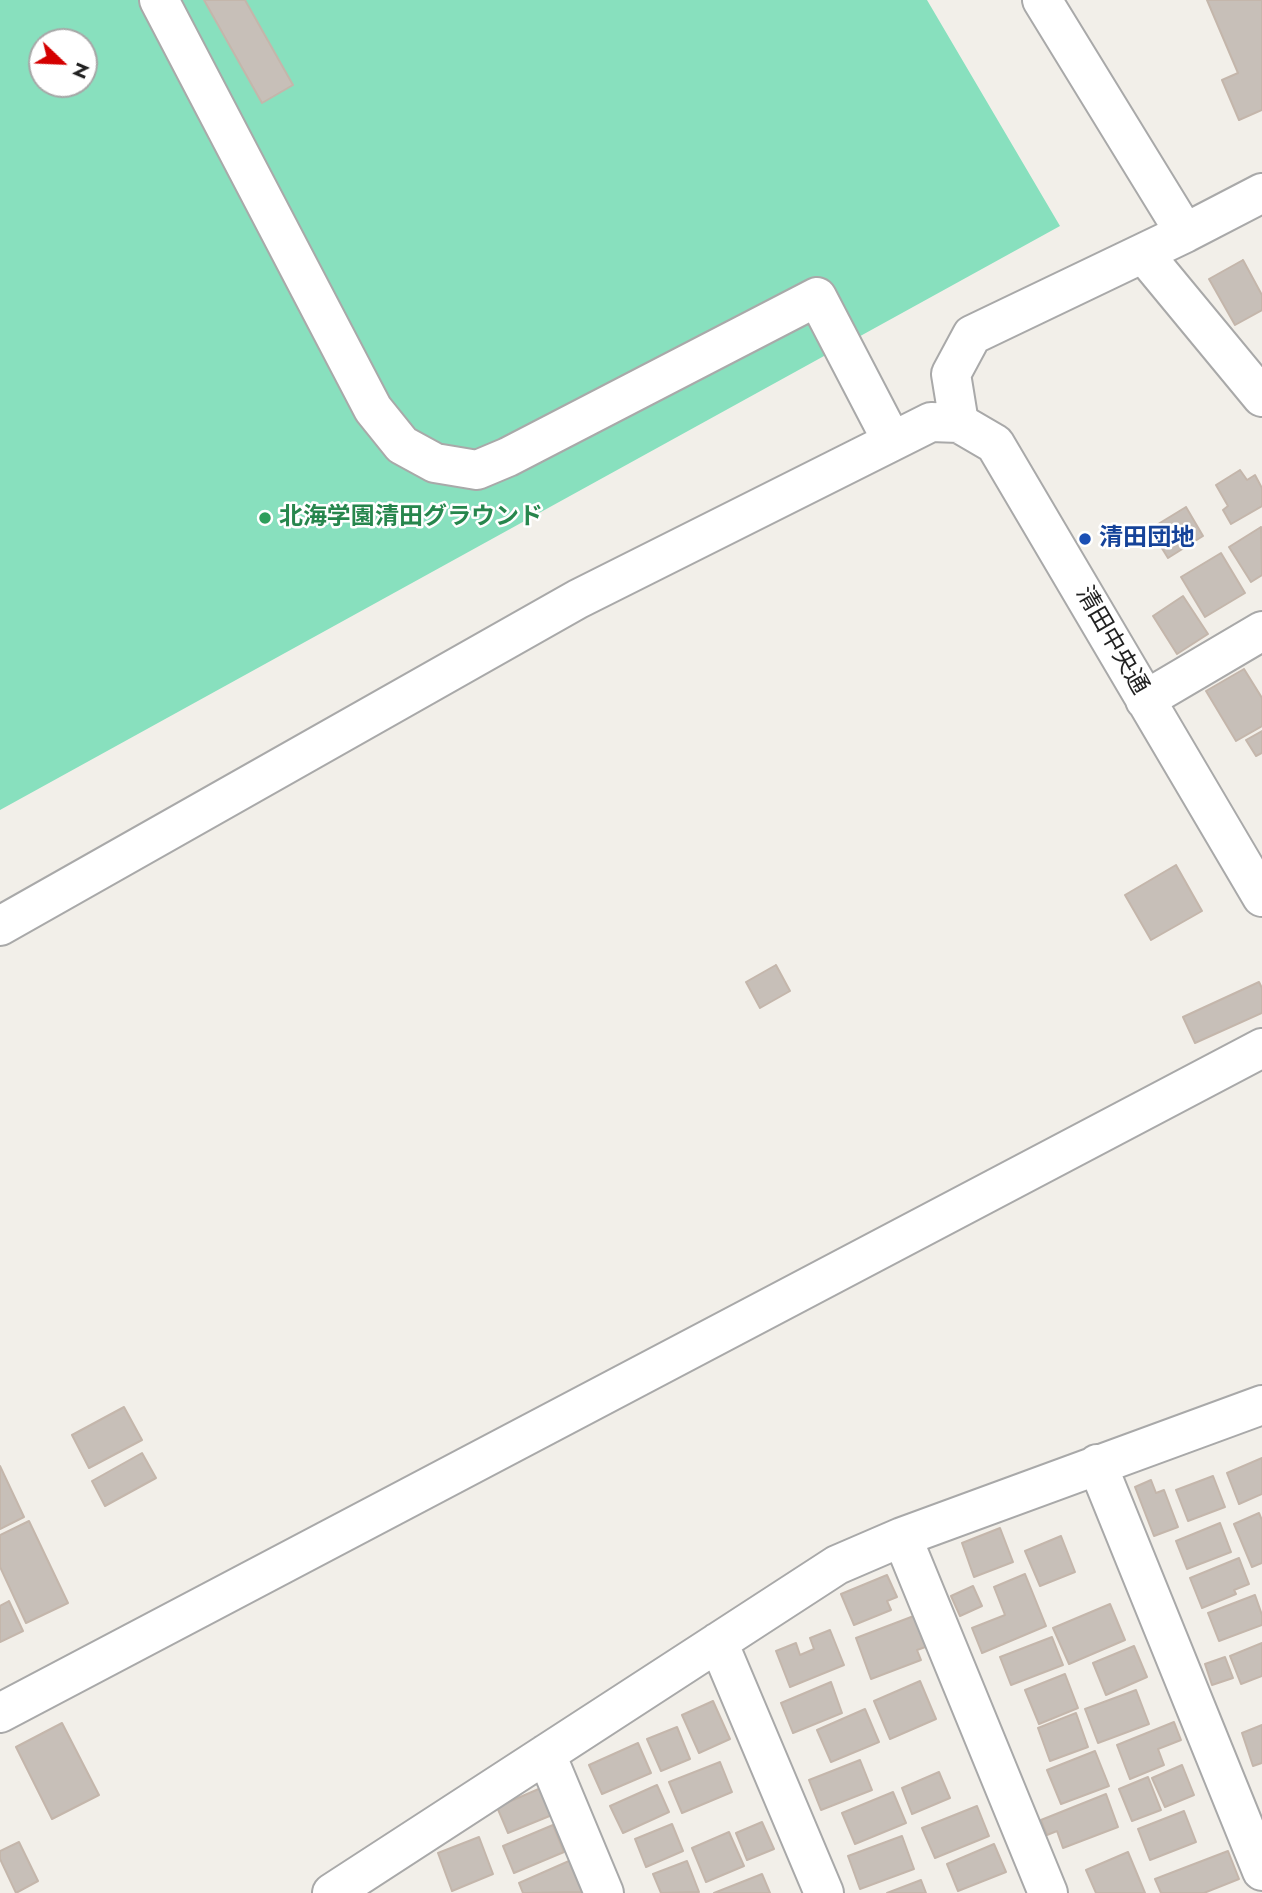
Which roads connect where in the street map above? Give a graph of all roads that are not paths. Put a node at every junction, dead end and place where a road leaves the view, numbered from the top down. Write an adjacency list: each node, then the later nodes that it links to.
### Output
1 (159, 0): 8 (street)
2 (1042, 0): 4 (street)
3 (1262, 193): 4 (street)
4 (1185, 233): 5 (street)
5 (1143, 253): 6 (street); 7 (street)
6 (1262, 397)
7 (945, 423): 8 (street); 10 (street, 清田中央通)
8 (892, 441): 12 (street)
9 (1262, 631): 10 (street)
10 (1145, 700): 11 (street, 清田中央通)
11 (1258, 879)
12 (0, 926)
13 (1262, 1048): 18 (street)
14 (1262, 1405): 15 (street)
15 (1097, 1464): 16 (street); 20 (street)
16 (902, 1537): 17 (street); 25 (street)
17 (718, 1642): 19 (street); 24 (street)
18 (0, 1713)
19 (547, 1754): 21 (street); 23 (street)
20 (1262, 1871)
21 (383, 1878): 22 (street)
22 (332, 1893)
23 (604, 1893)
24 (824, 1893)
25 (1048, 1893)

